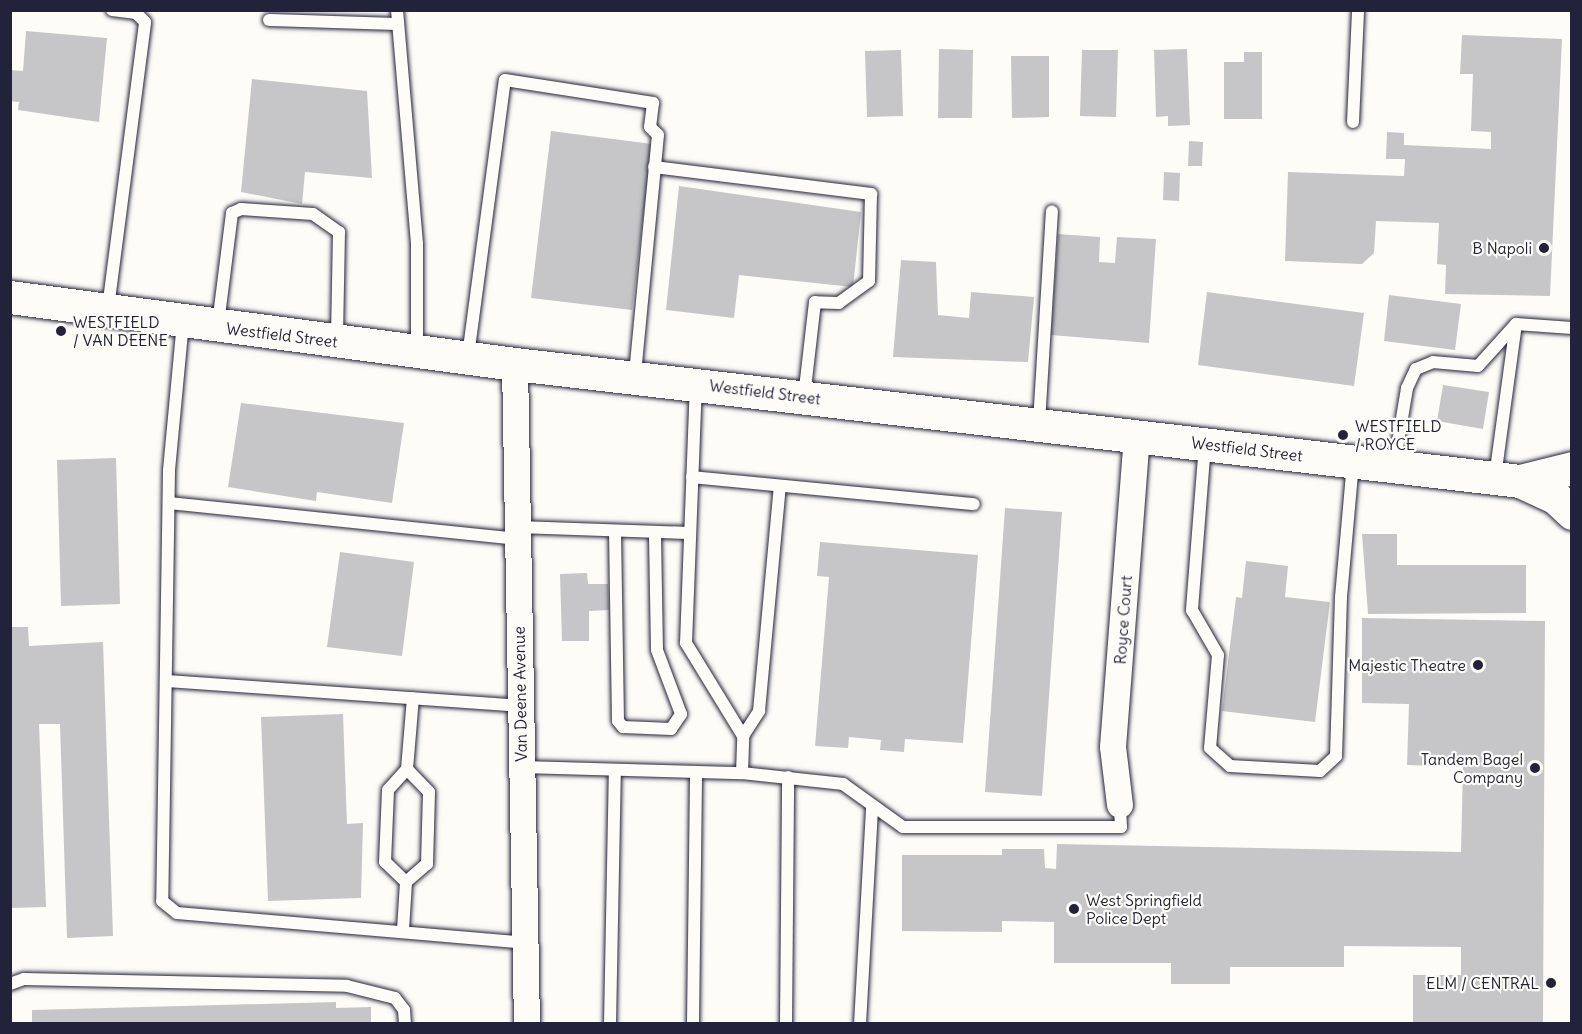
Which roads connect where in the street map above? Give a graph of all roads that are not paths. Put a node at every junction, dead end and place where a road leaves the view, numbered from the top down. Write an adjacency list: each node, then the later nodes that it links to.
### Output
1 (112, 10): 10 (lane)
2 (397, 10): 5 (lane)
3 (1358, 10): 6 (lane)
4 (269, 20): 5 (lane)
5 (398, 24): 16 (lane)
6 (1353, 122)
7 (654, 167): 17 (lane); 19 (lane); 21 (lane)
8 (1052, 211): 22 (lane)
9 (10, 297): 10 (main road, Westfield Street)
10 (108, 308): 11 (main road, Westfield Street)
11 (183, 322): 13 (main road, Westfield Street); 31 (lane)
12 (1516, 324): 14 (lane); 26 (lane); 29 (lane)
13 (218, 327): 15 (main road, Westfield Street); 15 (lane)
14 (1572, 328)
15 (337, 342): 16 (main road, Westfield Street)
16 (417, 351): 17 (main road, Westfield Street)
17 (467, 357): 18 (main road, Westfield Street)
18 (515, 364): 19 (main road, Westfield Street); 36 (street, Van Deene Avenue)
19 (635, 377): 20 (main road, Westfield Street)
20 (696, 384): 21 (main road, Westfield Street); 28 (lane)
21 (804, 397): 22 (main road, Westfield Street)
22 (1039, 424): 23 (main road, Westfield Street)
23 (1137, 436): 24 (main road, Westfield Street); 48 (street, Royce Court)
24 (1205, 444): 25 (main road, Westfield Street); 25 (lane)
25 (1353, 461): 26 (main road, Westfield Street)
26 (1394, 466): 29 (main road, Westfield Street)
27 (1572, 468): 29 (main road, Westfield Street)
28 (692, 477): 30 (lane); 37 (lane)
29 (1508, 479): 33 (main road, Westfield Street)
30 (780, 486): 32 (lane); 41 (lane)
31 (169, 502): 36 (lane); 38 (lane)
32 (974, 504)
33 (1572, 513)
34 (615, 531): 35 (lane); 35 (lane); 36 (lane)
35 (655, 532): 37 (lane)
36 (518, 533): 40 (street, Van Deene Avenue)
37 (689, 534): 41 (lane)
38 (166, 681): 39 (lane); 51 (lane)
39 (413, 699): 40 (lane); 43 (lane)
40 (520, 706): 42 (street, Van Deene Avenue)
41 (743, 736): 46 (lane)
42 (522, 767): 44 (lane); 52 (street, Van Deene Avenue)
43 (407, 769): 50 (lane); 50 (lane)
44 (615, 770): 45 (lane); 56 (lane)
45 (696, 772): 46 (lane); 57 (lane)
46 (742, 773): 47 (lane)
47 (788, 777): 49 (lane); 58 (lane)
48 (1120, 805): 49 (lane)
49 (872, 806): 59 (lane)
50 (406, 882): 51 (lane)
51 (403, 930): 52 (lane)
52 (525, 942): 55 (street, Van Deene Avenue)
53 (10, 984): 54 (lane)
54 (405, 1023)
55 (527, 1023)
56 (610, 1023)
57 (693, 1023)
58 (786, 1023)
59 (860, 1023)

